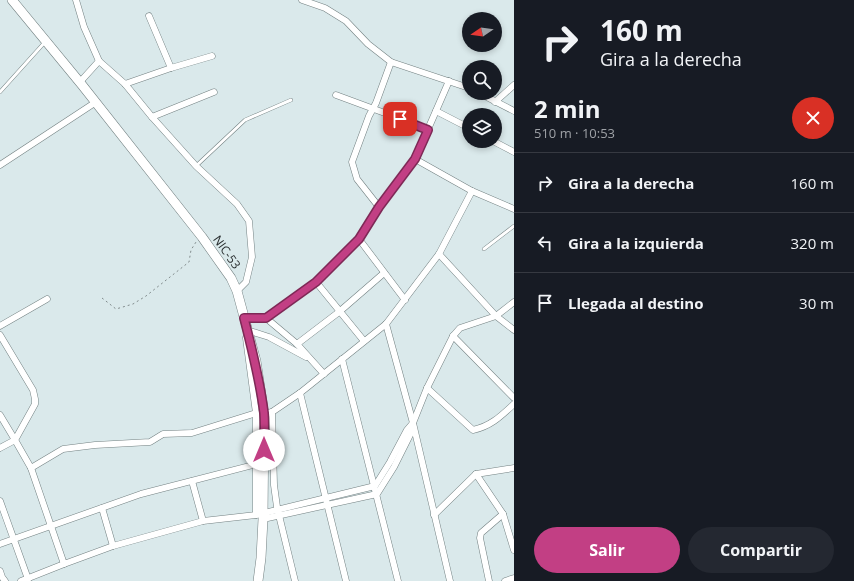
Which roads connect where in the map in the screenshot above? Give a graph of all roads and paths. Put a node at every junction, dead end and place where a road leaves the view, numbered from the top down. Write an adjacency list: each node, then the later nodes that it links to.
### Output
1 (12, 0): 5 (main road, NIC-53 / NIC-53)
2 (76, 0): 7 (street)
3 (302, 0): 8 (street)
4 (149, 16): 9 (street)
5 (46, 41): 11 (main road, NIC-53 / NIC-53); 15 (lane)
6 (212, 56): 9 (street)
7 (99, 61): 11 (street); 12 (street)
8 (391, 62): 10 (street); 22 (street)
9 (171, 68): 12 (street)
10 (449, 81): 14 (street); 23 (street)
11 (80, 82): 20 (main road, NIC-53 / NIC-53)
12 (125, 84): 25 (street)
13 (514, 85): 21 (street)
14 (462, 86)
15 (0, 92)
16 (214, 92): 25 (street)
17 (336, 95): 22 (street)
18 (291, 100): 32 (lane)
19 (491, 100): 21 (street)
20 (96, 102): 31 (street); 37 (main road, NIC-53 / NIC-53)
21 (495, 102): 24 (street)
22 (373, 108): 27 (street); 34 (street)
23 (436, 111): 26 (street); 27 (street)
24 (514, 111)
25 (152, 117): 32 (street)
26 (462, 124)
27 (428, 130): 30 (street)
28 (502, 146): 29 (street)
29 (514, 152)
30 (415, 159): 33 (street); 34 (street)
31 (0, 165)
32 (196, 166): 43 (street)
33 (472, 191): 35 (street); 40 (street)
34 (379, 207): 38 (street)
35 (514, 209)
36 (514, 226): 39 (lane)
37 (202, 237): 43 (main road, NIC-53 / NIC-53); 44 (path)
38 (359, 239): 41 (street); 42 (street)
39 (484, 249)
40 (439, 254): 46 (street); 49 (street)
41 (384, 273): 46 (street); 48 (street)
42 (316, 282): 48 (street); 51 (street)
43 (237, 291): 50 (main road, NIC-53 / NIC-53)
44 (102, 298)
45 (46, 299): 53 (street)
46 (404, 300): 52 (street)
47 (514, 302): 49 (street)
48 (339, 312): 58 (street); 59 (street)
49 (496, 316): 55 (street); 57 (street)
50 (244, 318): 51 (street); 54 (main road, NIC-53 / NIC-53); 67 (street)
51 (266, 318): 59 (street)
52 (386, 324): 58 (street); 69 (street)
53 (0, 326)
54 (247, 330): 61 (street); 67 (main road, NIC-53 / NIC-53)
55 (514, 330)
56 (0, 335): 70 (street)
57 (453, 336): 63 (street); 65 (street)
58 (364, 341): 60 (street)
59 (297, 344): 61 (street)
60 (342, 359): 62 (street); 78 (street)
61 (310, 360): 62 (street)
62 (324, 374): 64 (street)
63 (427, 388): 66 (street); 69 (street)
64 (300, 393): 67 (street); 80 (street)
65 (513, 394)
66 (514, 404)
67 (264, 413): 72 (street); 74 (street); 84 (street); 87 (main road, NIC-53 / NIC-53)
68 (0, 415): 70 (street)
69 (413, 423): 73 (street); 86 (street)
70 (15, 440): 71 (street); 74 (street)
71 (0, 448)
72 (257, 464): 77 (street); 87 (street)
73 (392, 464): 78 (street); 79 (street)
74 (31, 468): 89 (street)
75 (514, 468): 76 (street)
76 (476, 474): 85 (street); 86 (street)
77 (192, 481): 83 (street); 88 (street)
78 (375, 486): 79 (street); 80 (street)
79 (377, 494): 82 (street); 101 (street)
80 (326, 498): 82 (street); 84 (street)
81 (0, 501): 90 (street)
82 (328, 505): 84 (street); 100 (street)
83 (102, 508): 89 (street); 92 (street)
84 (278, 513): 87 (street); 99 (street)
85 (503, 514): 93 (street); 103 (street)
86 (434, 515): 102 (street)
87 (261, 516): 88 (street); 98 (main road, NIC-53 / NIC-53)
88 (203, 521): 92 (street)
89 (51, 526): 90 (street); 94 (street)
90 (13, 539): 91 (street); 95 (street)
91 (0, 544)
92 (113, 546): 94 (street)
93 (514, 550)
94 (64, 564): 95 (street)
95 (28, 578): 97 (street)
96 (514, 578): 104 (street)
97 (21, 581)
98 (258, 581)
99 (295, 581)
100 (346, 581)
101 (398, 581)
102 (450, 581)
103 (489, 581)
104 (505, 581)

